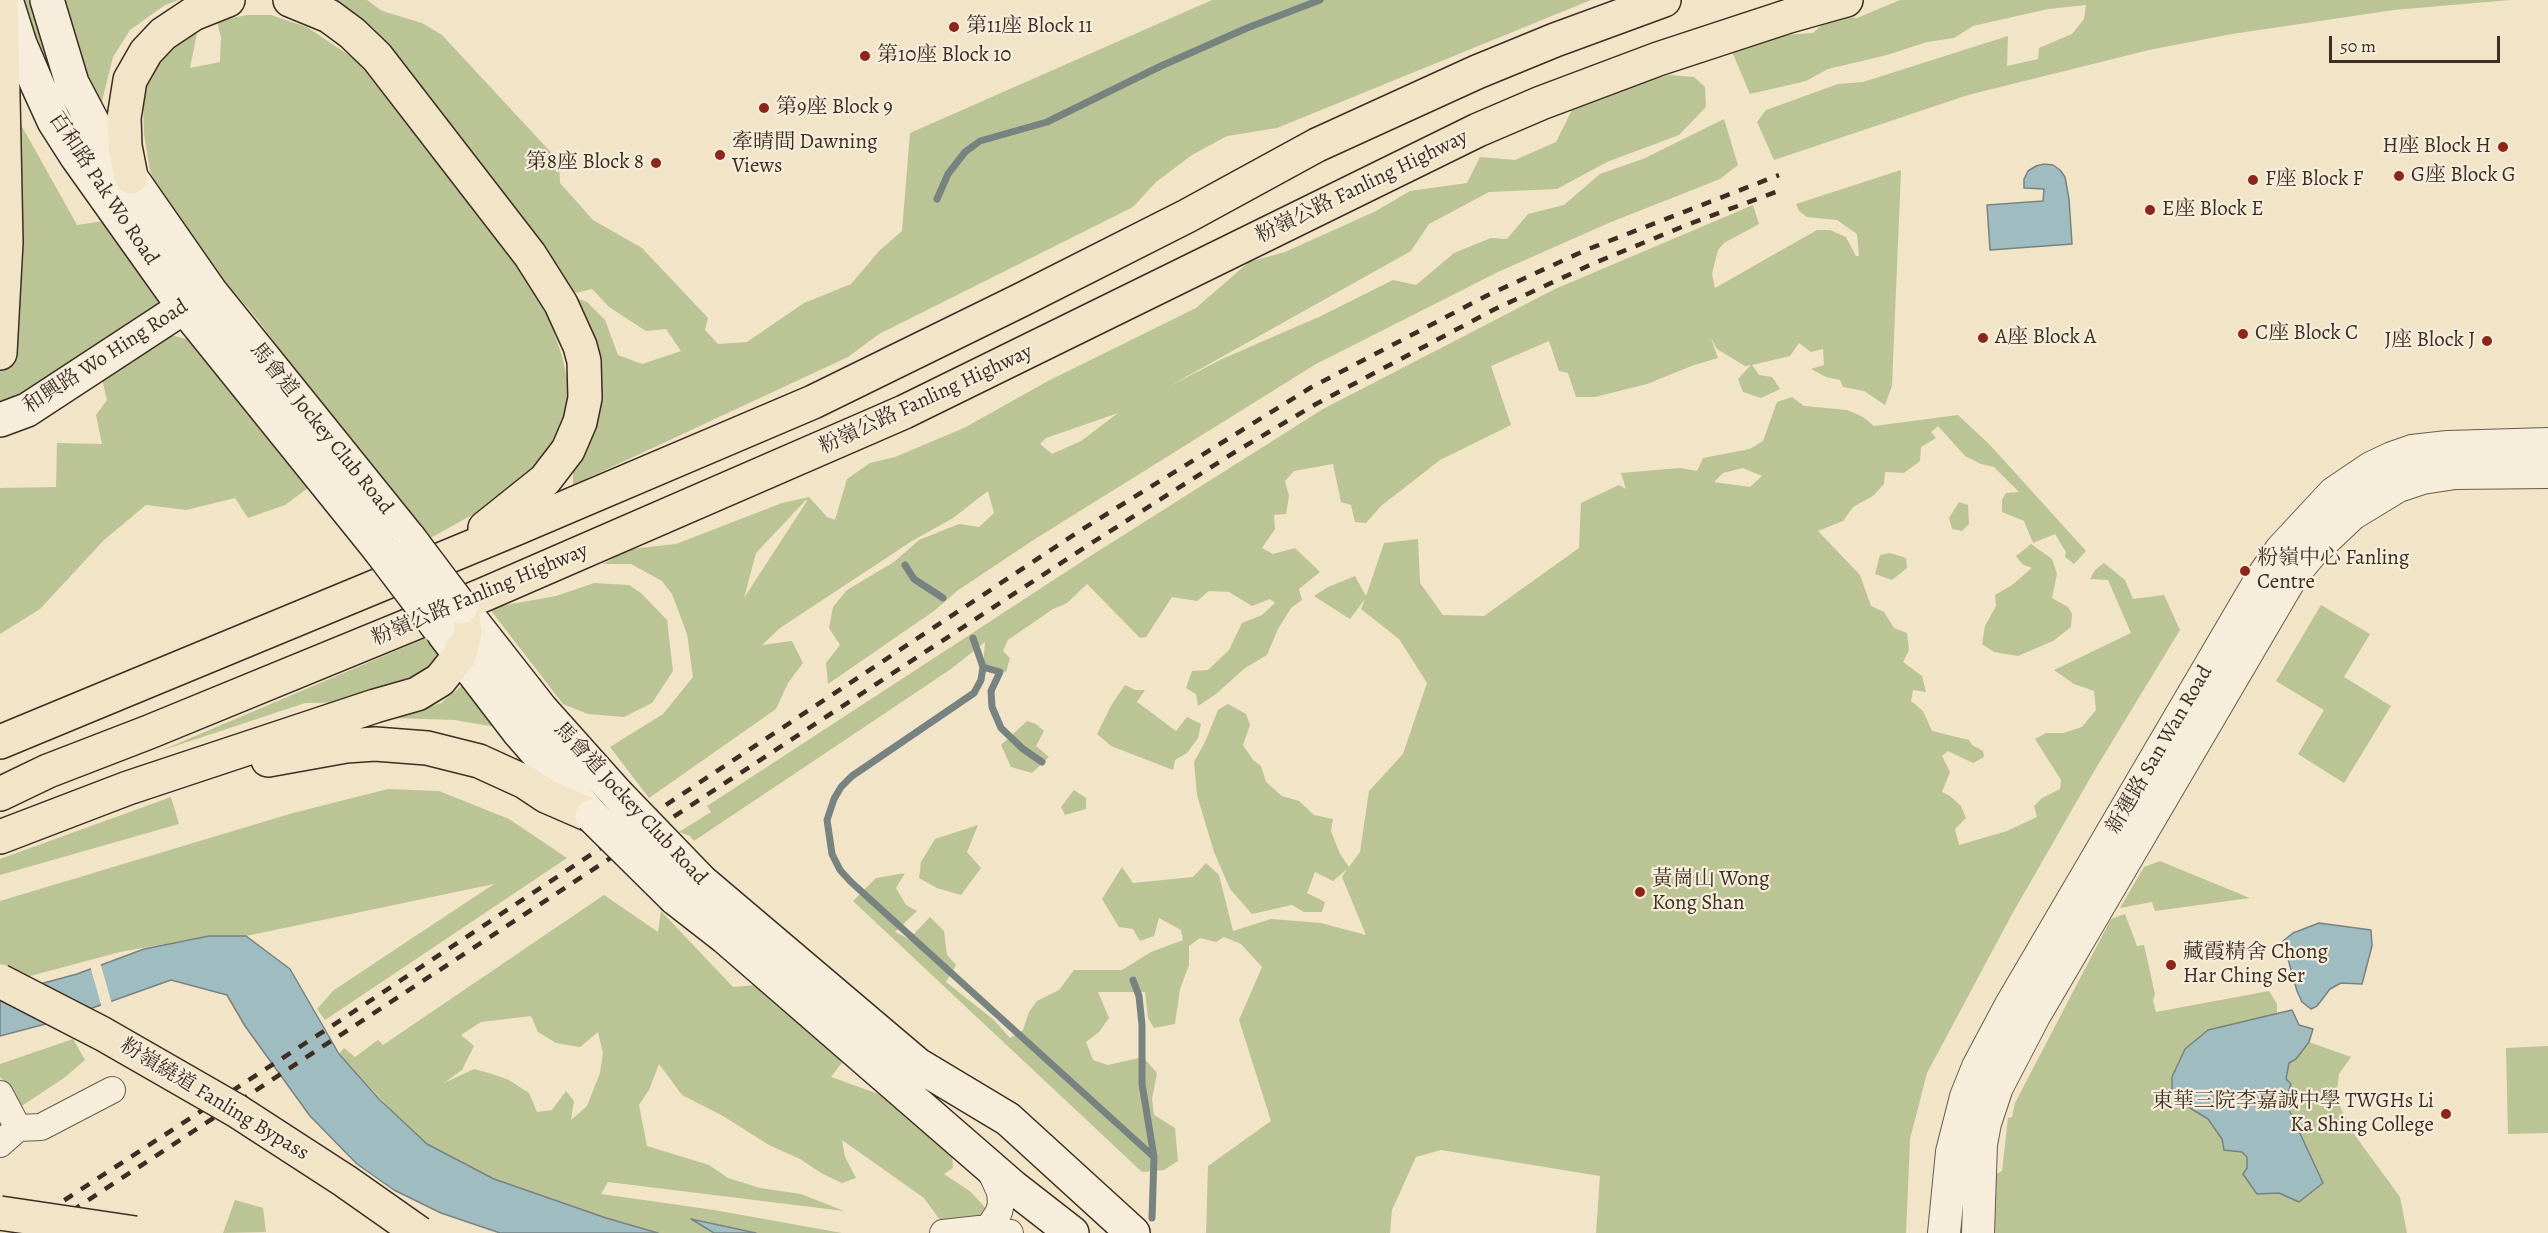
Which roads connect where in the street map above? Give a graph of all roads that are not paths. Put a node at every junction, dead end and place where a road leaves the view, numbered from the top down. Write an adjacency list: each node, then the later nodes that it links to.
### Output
1 (1, 0): 10 (highway)
2 (6, 0): 9 (main road, 百和路 Pak Wo Road)
3 (47, 0): 8 (main road, 百和路 Pak Wo Road)
4 (228, 0): 8 (highway)
5 (291, 0): 15 (highway)
6 (1664, 0): 15 (highway)
7 (1846, 0): 20 (highway, 粉嶺公路 Fanling Highway)
8 (131, 177): 9 (main road, 百和路 Pak Wo Road)
9 (197, 299): 11 (main road, 和興路 Wo Hing Road); 14 (main road, 馬會道 Jockey Club Road)
10 (1, 346)
11 (0, 420)
12 (2548, 444): 37 (street, 新運路 San Wan Road)
13 (2548, 472): 38 (street, 新運路 San Wan Road)
14 (394, 544): 16 (main road, 馬會道 Jockey Club Road, bridge); 17 (main road, 馬會道 Jockey Club Road, bridge)
15 (453, 553): 18 (highway)
16 (461, 607): 17 (highway)
17 (470, 663): 19 (highway); 21 (main road, 馬會道 Jockey Club Road); 23 (main road, 馬會道 Jockey Club Road, bridge)
18 (0, 742)
19 (128, 788): 21 (highway); 22 (highway)
20 (0, 794)
21 (592, 816): 23 (main road, 馬會道 Jockey Club Road, bridge)
22 (0, 837)
23 (688, 890): 25 (main road, 馬會道 Jockey Club Road); 29 (main road, 馬會道 Jockey Club Road)
24 (0, 981): 34 (highway, 粉嶺繞道 Fanling Bypass, bridge)
25 (918, 1065): 32 (main road); 36 (main road, 馬會道 Jockey Club Road)
26 (112, 1090): 28 (street)
27 (0, 1094): 28 (street)
28 (9, 1136)
29 (987, 1165): 31 (street); 32 (main road, 馬會道 Jockey Club Road)
30 (0, 1213): 33 (highway, bridge)
31 (998, 1231): 35 (street)
32 (1068, 1232)
33 (135, 1233)
34 (419, 1233)
35 (943, 1233)
36 (1133, 1233)
37 (1944, 1233)
38 (1978, 1233)

